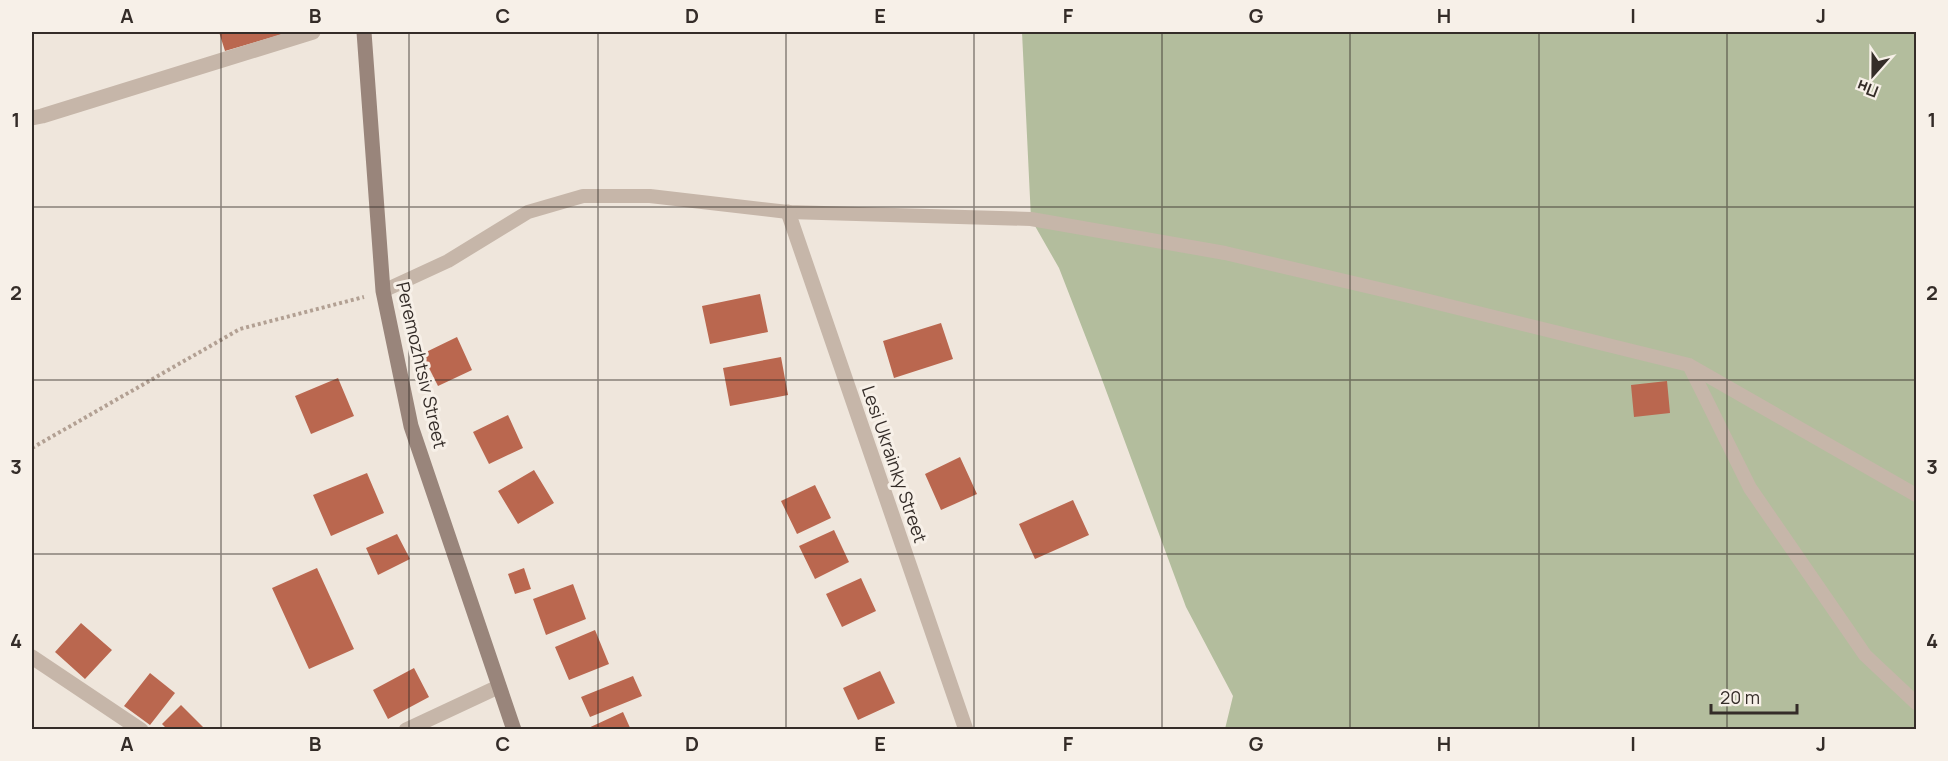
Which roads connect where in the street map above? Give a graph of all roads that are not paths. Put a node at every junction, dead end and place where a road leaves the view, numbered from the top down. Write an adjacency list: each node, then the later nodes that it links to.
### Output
1 (313, 32): 3 (street)
2 (364, 32): 5 (main road, Peremozhtsiv Street)
3 (32, 118)
4 (788, 212): 5 (lane); 6 (lane); 14 (street, Lesi Ukrainky Street)
5 (383, 291): 9 (main road, Peremozhtsiv Street)
6 (1689, 366): 7 (lane); 10 (lane)
7 (1917, 495)
8 (32, 657): 11 (street)
9 (498, 687): 12 (street); 13 (main road, Peremozhtsiv Street)
10 (1917, 703)
11 (141, 729)
12 (406, 729)
13 (514, 729)
14 (966, 729)

